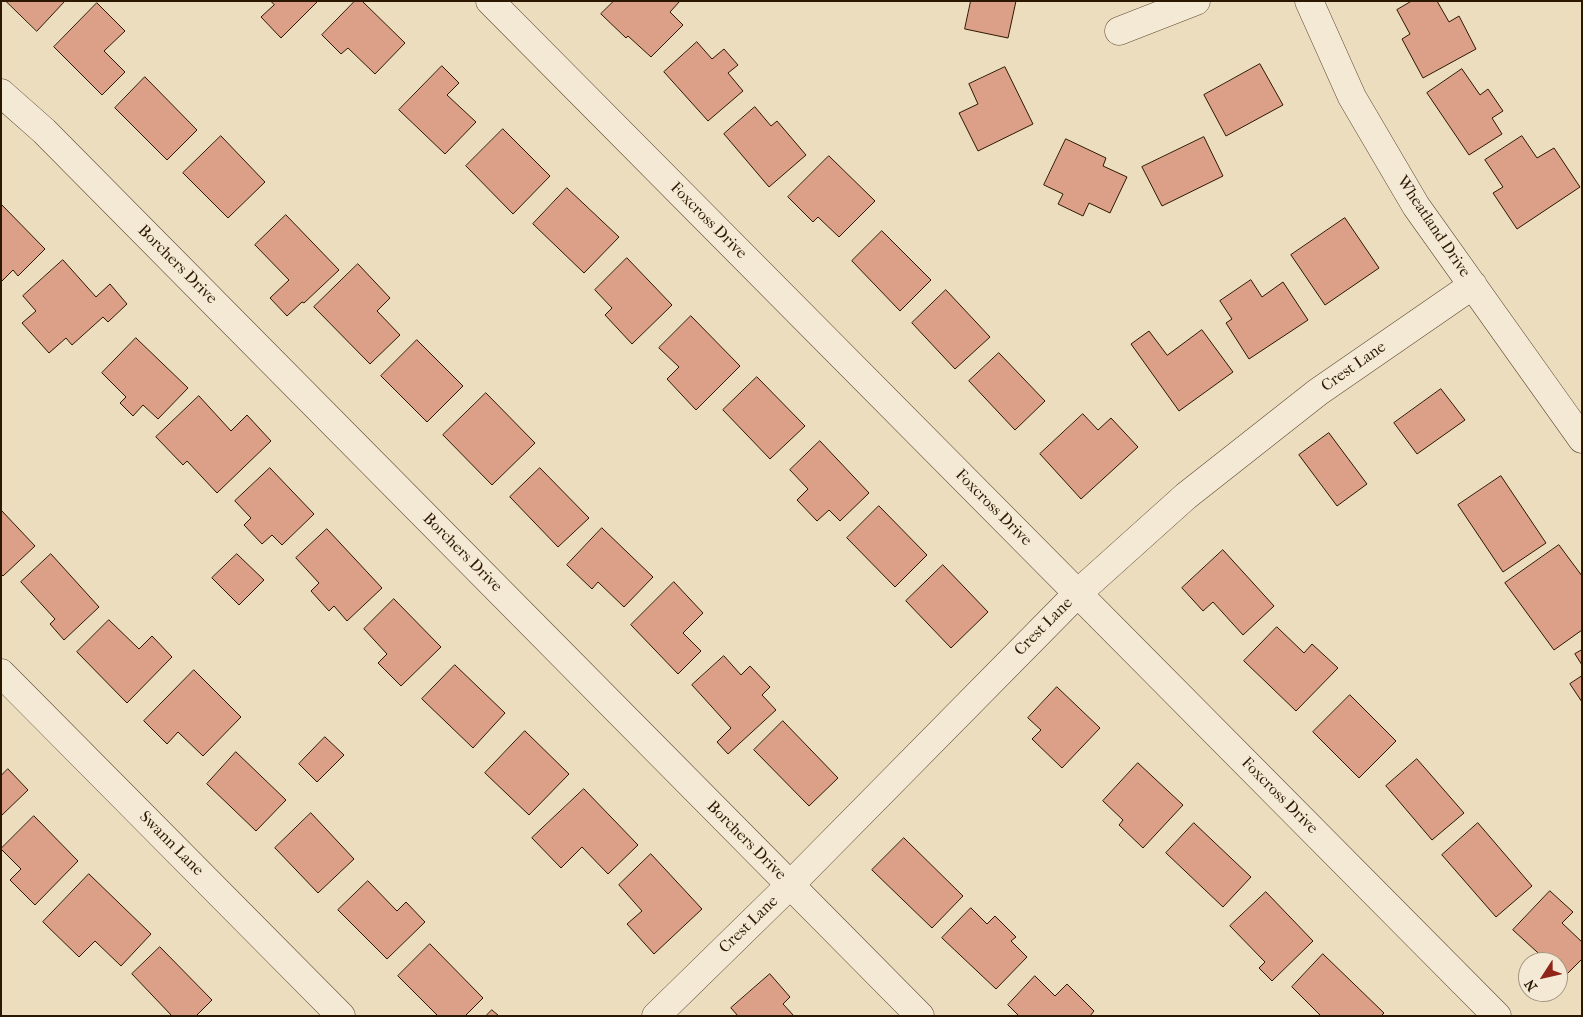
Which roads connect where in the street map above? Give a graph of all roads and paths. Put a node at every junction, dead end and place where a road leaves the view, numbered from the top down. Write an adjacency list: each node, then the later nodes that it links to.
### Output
1 (490, 1): 8 (street, Foxcross Drive)
2 (1196, 1): 4 (street)
3 (1309, 1): 6 (street, Wheatland Drive)
4 (1119, 31)
5 (1, 93): 10 (street, Borchers Drive)
6 (1473, 285): 7 (street, Wheatland Drive); 8 (street, Crest Lane)
7 (1582, 439)
8 (1078, 593): 10 (street, Crest Lane); 14 (street, Foxcross Drive)
9 (1, 673): 11 (street, Swann Lane)
10 (790, 885): 12 (street, Crest Lane); 13 (street, Borchers Drive)
11 (341, 1016)
12 (656, 1016)
13 (920, 1016)
14 (1497, 1016)

